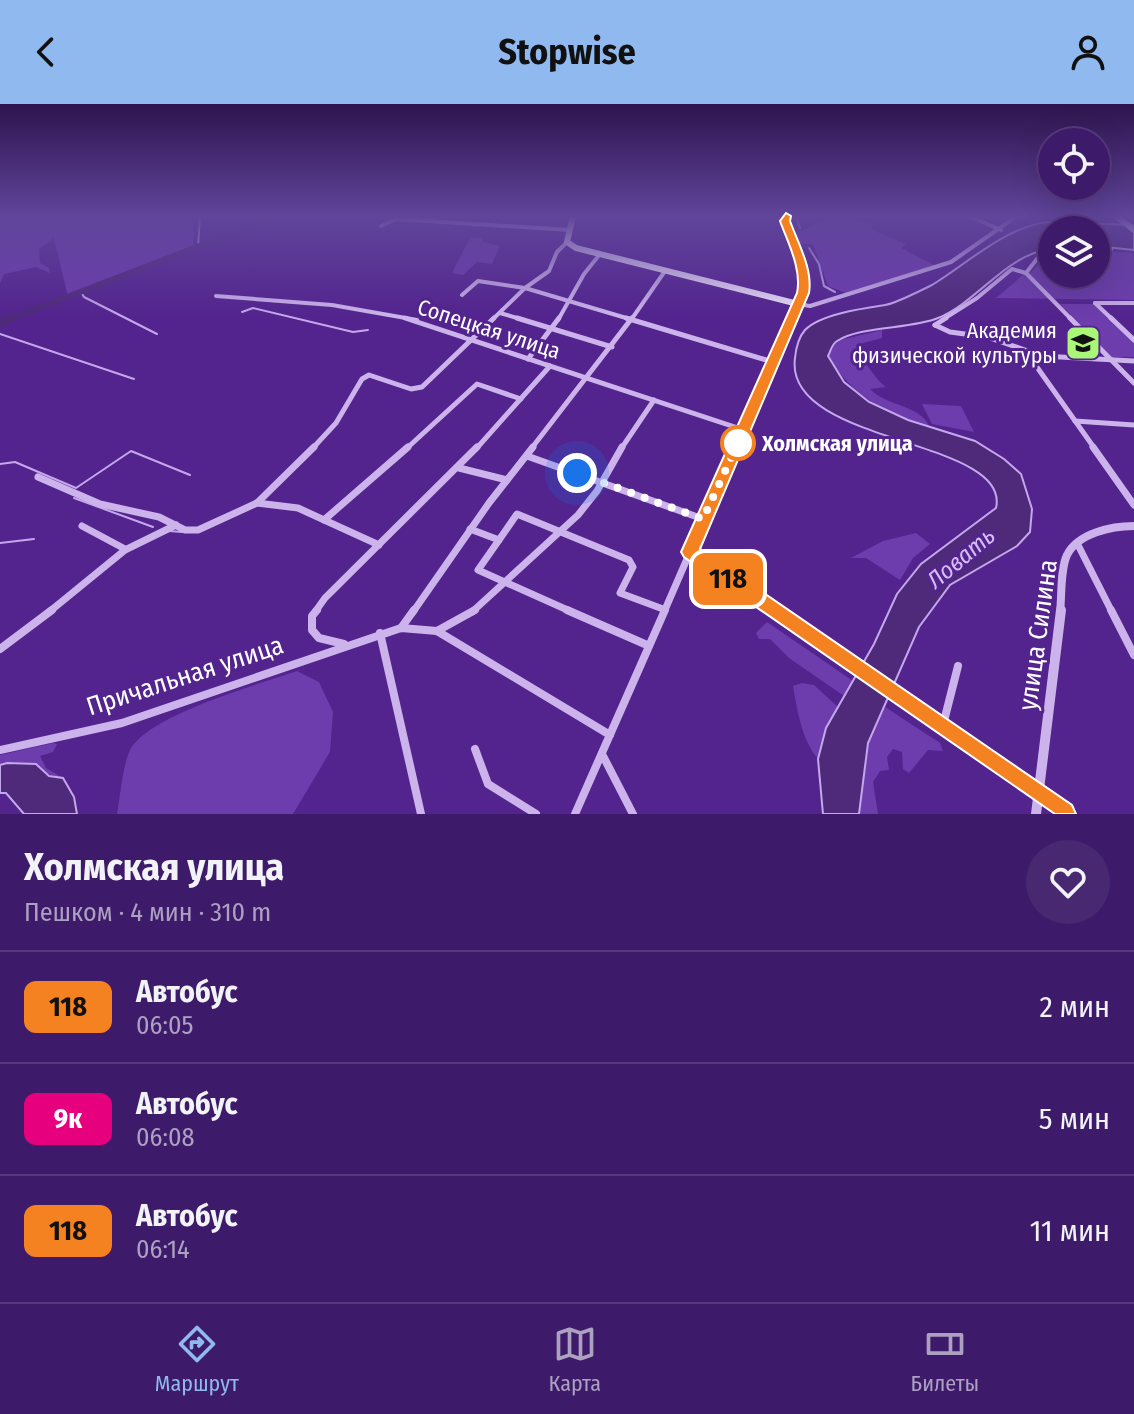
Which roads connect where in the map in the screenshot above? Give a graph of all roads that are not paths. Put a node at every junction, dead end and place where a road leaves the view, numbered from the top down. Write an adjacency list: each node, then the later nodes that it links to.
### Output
1 (560, 249): 9 (street)
2 (587, 249): 5 (main road)
3 (795, 249): 14 (main road)
4 (971, 249): 14 (street)
5 (600, 254): 7 (main road); 12 (street)
6 (1038, 258): 8 (street)
7 (665, 271): 14 (main road); 16 (street)
8 (1026, 273): 21 (street); 23 (street)
9 (525, 288): 10 (street); 12 (street); 15 (street)
10 (462, 295)
11 (216, 296): 19 (street, Сопецкая улица)
12 (570, 301): 16 (street); 17 (street)
13 (1134, 303): 18 (street)
14 (798, 304): 25 (main road)
15 (500, 313): 17 (street); 19 (street)
16 (632, 320): 20 (street); 25 (street)
17 (553, 329): 20 (street); 22 (street)
18 (1134, 340)
19 (472, 341): 22 (street, Сопецкая улица); 39 (street)
20 (612, 347): 27 (street)
21 (1027, 353): 23 (street); 31 (street)
22 (528, 359): 26 (street, Сопецкая улица)
23 (1112, 360): 24 (street); 28 (street)
24 (1134, 361)
25 (773, 362): 33 (main road)
26 (550, 366): 27 (street, Сопецкая улица); 29 (street)
27 (588, 378): 30 (street, Сопецкая улица); 34 (street)
28 (1134, 383)
29 (521, 399): 35 (street); 42 (street)
30 (654, 400): 33 (street, Сопецкая улица); 38 (street)
31 (1075, 421): 32 (street); 40 (street)
32 (1134, 425)
33 (744, 430): 41 (main road)
34 (527, 456): 37 (street); 38 (street)
35 (459, 468): 37 (street); 50 (street)
36 (38, 477): 43 (street)
37 (507, 480): 46 (street)
38 (603, 482): 41 (street); 47 (street)
39 (257, 503): 42 (street); 43 (street)
40 (1134, 505)
41 (703, 519): 52 (main road)
42 (324, 520): 50 (street)
43 (176, 525): 51 (street)
44 (82, 526): 51 (street)
45 (1134, 526): 49 (street, улица Силина)
46 (470, 529): 48 (street); 55 (street)
47 (561, 532): 48 (street); 53 (street); 54 (street)
48 (499, 540): 53 (street)
49 (1077, 543): 61 (street); 68 (street, улица Силина)
50 (379, 545): 58 (street)
51 (125, 549): 60 (street)
52 (690, 552): 54 (street); 63 (main road)
53 (508, 583): 56 (street); 59 (street)
54 (663, 609): 59 (street)
55 (404, 628): 56 (street, Причальная улица); 57 (street, Причальная улица)
56 (437, 631): 64 (street)
57 (380, 633): 58 (street, Причальная улица); 69 (street)
58 (344, 644): 66 (street, Причальная улица)
59 (647, 645): 64 (street)
60 (0, 649)
61 (1134, 655)
62 (958, 666): 63 (street)
63 (947, 731): 68 (main road)
64 (610, 735): 67 (street)
65 (475, 749): 70 (street)
66 (0, 750)
67 (602, 754): 71 (street); 72 (street)
68 (1038, 795): 73 (street, улица Силина); 74 (main road)
69 (421, 814)
70 (536, 814)
71 (575, 814)
72 (633, 814)
73 (1036, 814)
74 (1064, 814)

